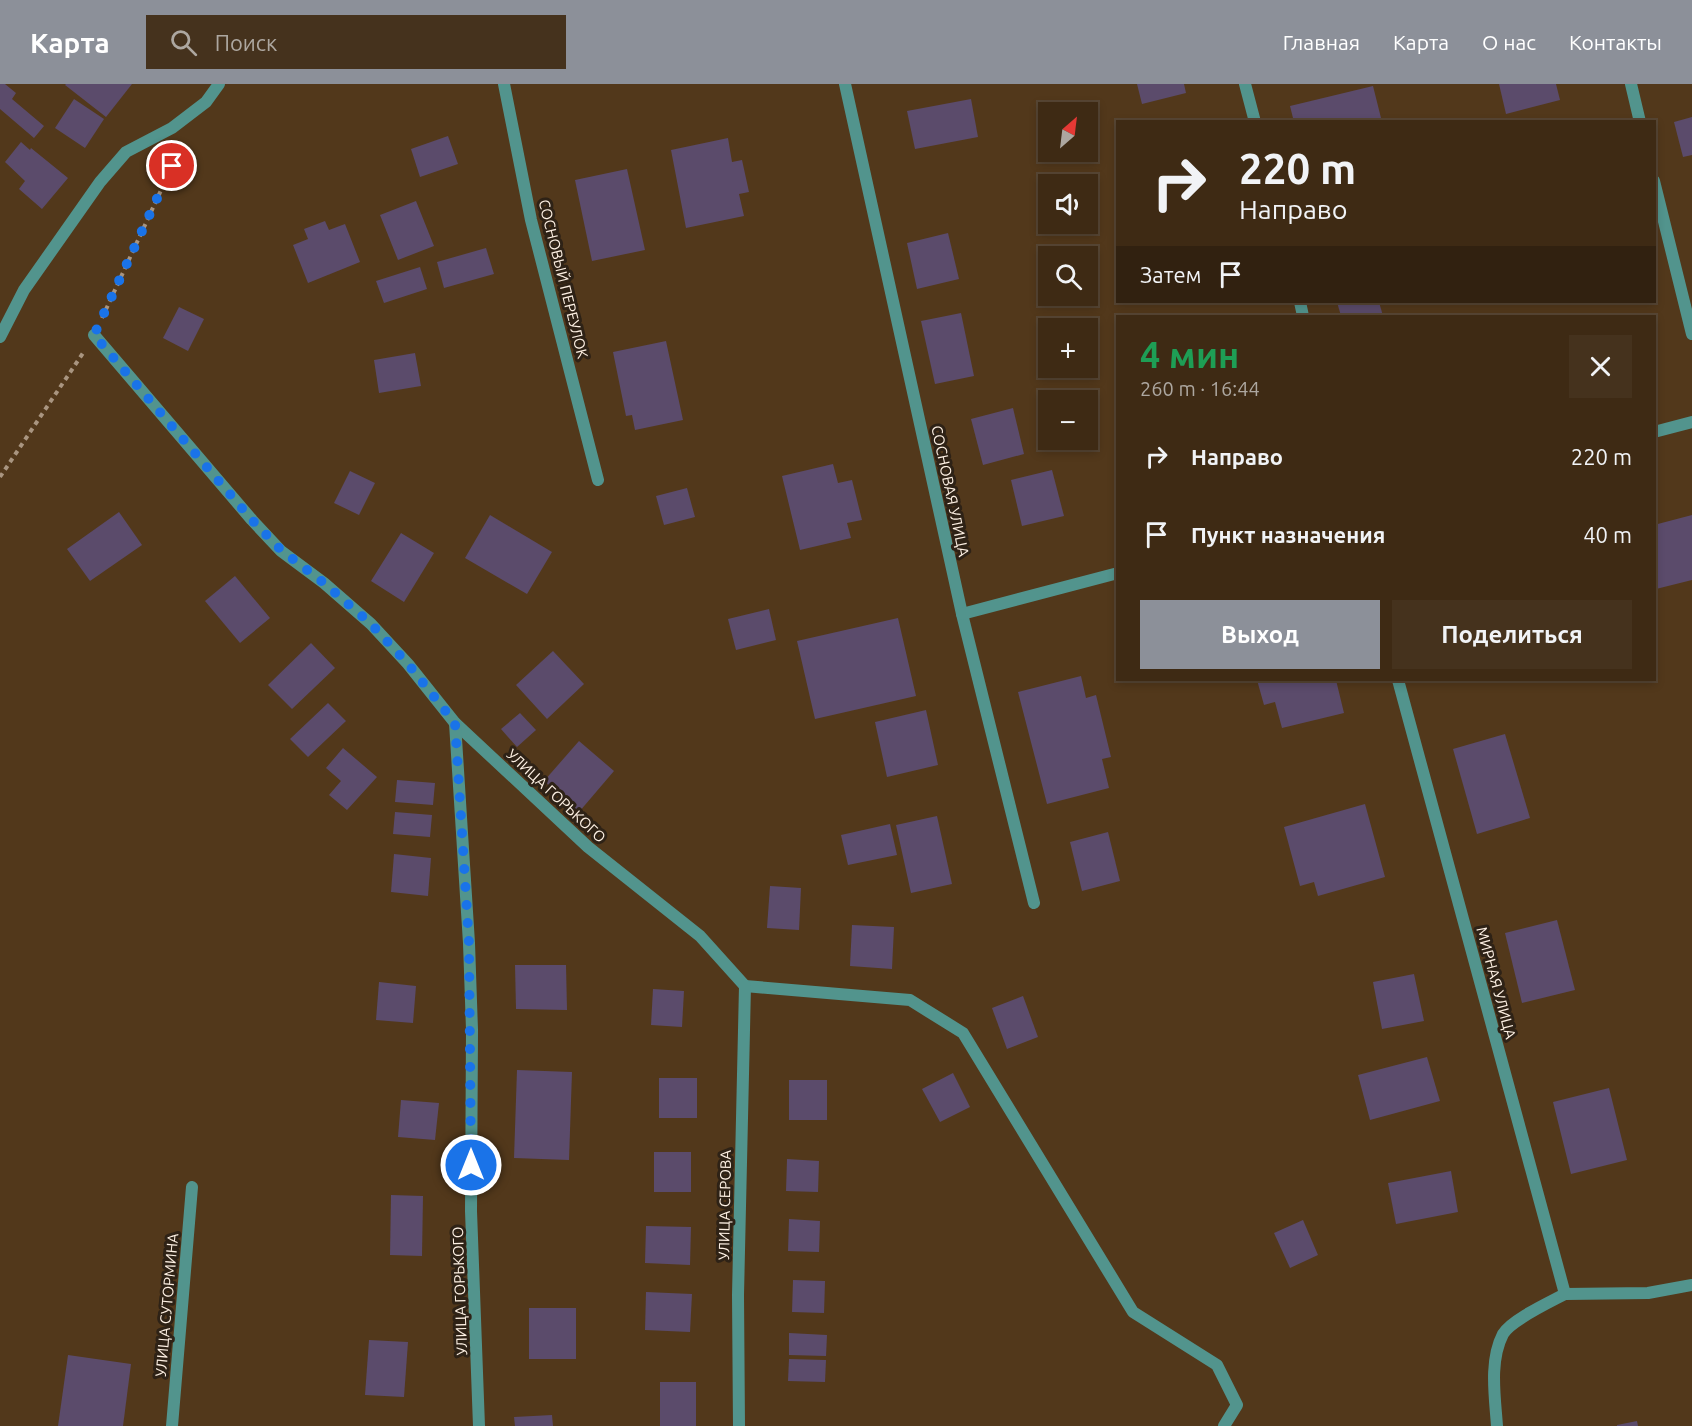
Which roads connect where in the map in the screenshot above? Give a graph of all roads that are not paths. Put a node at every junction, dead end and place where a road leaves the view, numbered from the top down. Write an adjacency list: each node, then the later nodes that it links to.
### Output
1 (219, 84): 9 (street)
2 (504, 84): 15 (street, СОСНОВЫЙ ПЕРЕУЛОК)
3 (845, 84): 17 (street, СОСНОВАЯ УЛИЦА)
4 (1245, 84): 6 (street)
5 (1631, 84): 7 (street)
6 (1254, 120)
7 (1640, 120)
8 (1656, 189): 10 (street)
9 (5, 313): 12 (street)
10 (1692, 334)
11 (94, 335): 19 (street, УЛИЦА ГОРЬКОГО)
12 (0, 337)
13 (1692, 422): 14 (street)
14 (1656, 431)
15 (598, 480)
16 (1116, 574): 17 (street)
17 (962, 614): 20 (street, СОСНОВАЯ УЛИЦА)
18 (1398, 681): 24 (street, МИРНАЯ УЛИЦА)
19 (455, 723): 21 (street, УЛИЦА ГОРЬКОГО); 26 (street, УЛИЦА ГОРЬКОГО)
20 (1034, 903)
21 (745, 986): 27 (street, УЛИЦА СЕРОВА); 28 (street)
22 (192, 1187): 25 (street, УЛИЦА СУТОРМИНА)
23 (1692, 1285): 24 (street)
24 (1565, 1294): 29 (street)
25 (172, 1426)
26 (479, 1426)
27 (739, 1426)
28 (1224, 1426)
29 (1497, 1426)

